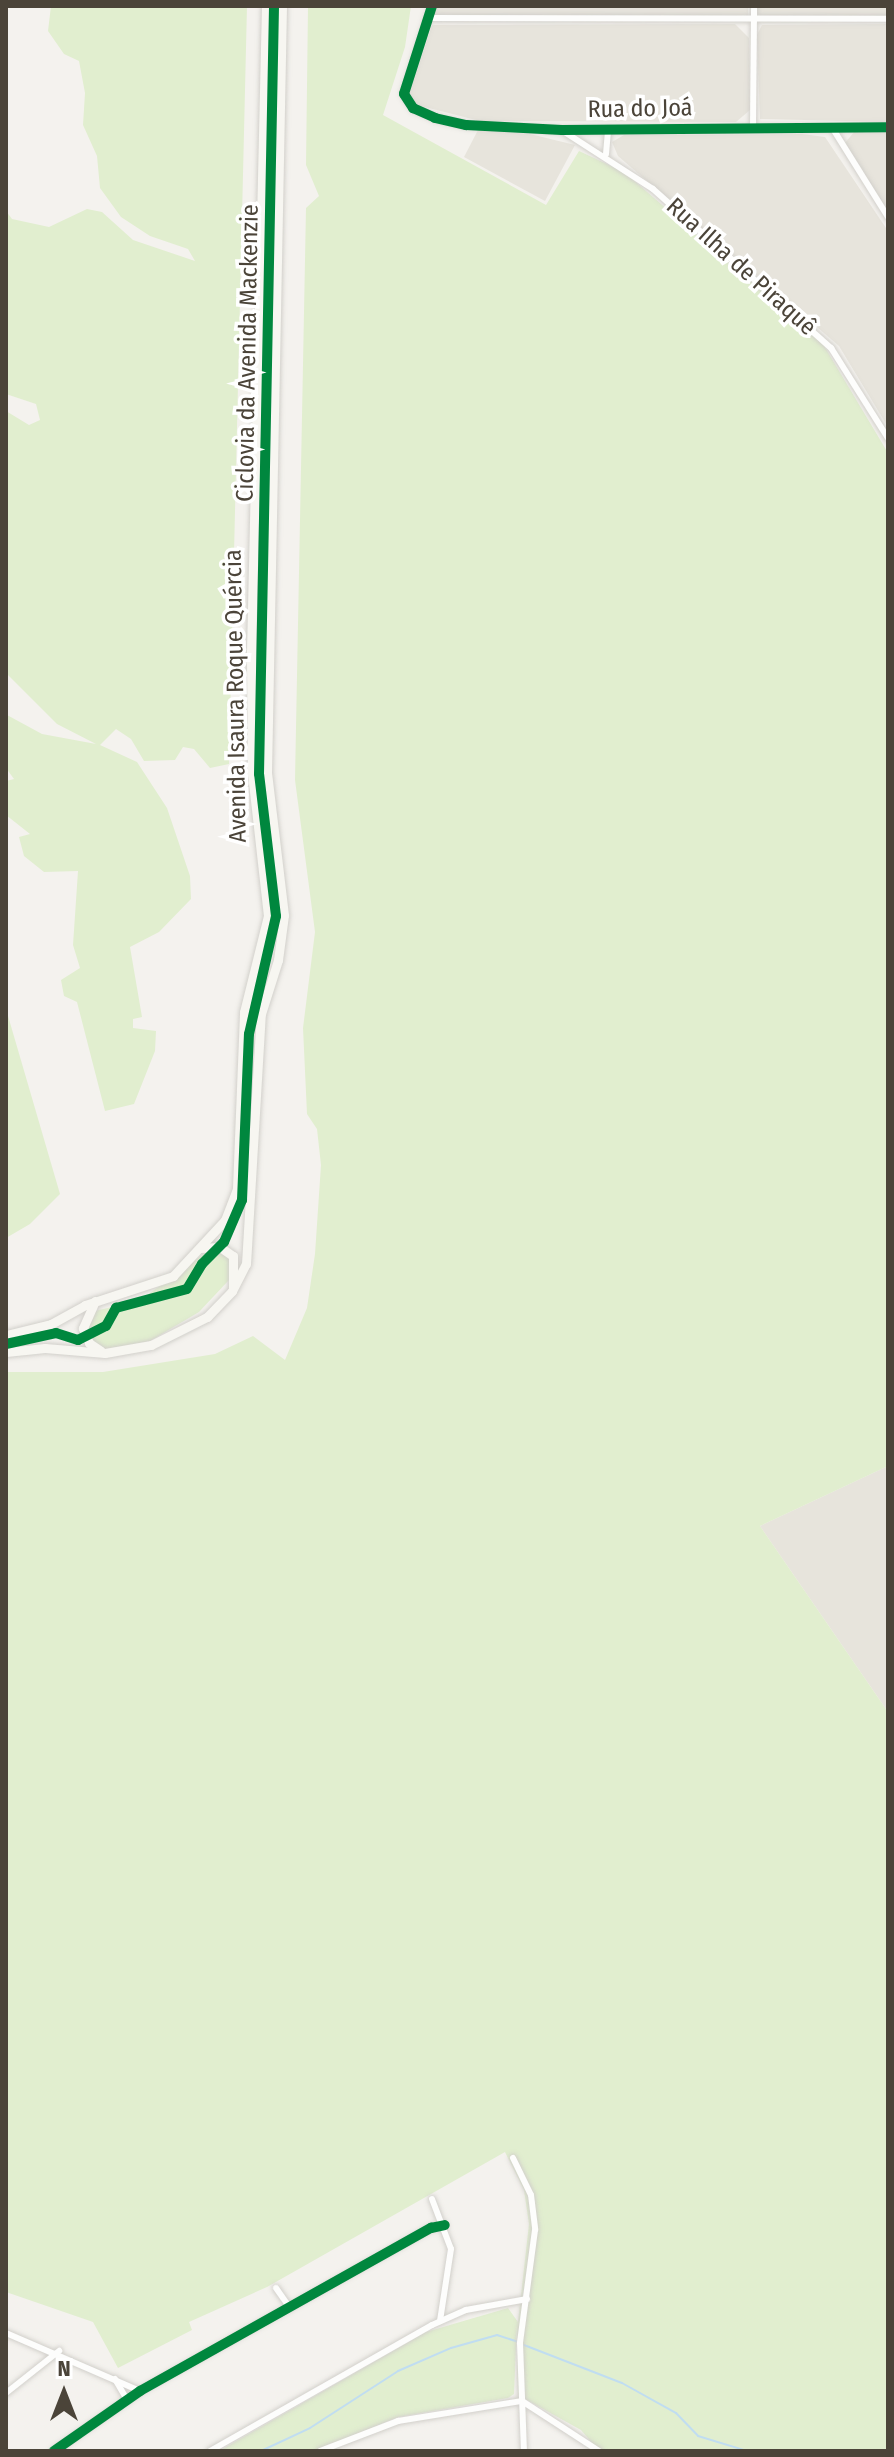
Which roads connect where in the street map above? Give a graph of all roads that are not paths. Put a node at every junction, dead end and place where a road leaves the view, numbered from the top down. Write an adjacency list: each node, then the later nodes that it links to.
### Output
1 (266, 6): 16 (main road, Avenida Isaura Roque Quércia)
2 (282, 6): 17 (main road, Avenida Isaura Roque Quércia)
3 (432, 6): 5 (street)
4 (754, 6): 6 (street)
5 (428, 18): 6 (street); 12 (street, Rua do Joá)
6 (754, 19): 7 (street); 9 (street)
7 (888, 19)
8 (888, 127): 10 (street, Rua do Joá)
9 (753, 128): 10 (street, Rua do Joá); 11 (street, Rua do Joá)
10 (833, 128): 14 (street)
11 (608, 129): 12 (street, Rua do Joá); 13 (street)
12 (562, 130): 13 (street, Rua Ilha de Piraquê)
13 (606, 154): 15 (street, Rua Ilha de Piraquê)
14 (888, 217)
15 (888, 438)
16 (200, 1248): 17 (main road); 18 (main road, Avenida Isaura Roque Quércia)
17 (232, 1291): 21 (main road, Avenida Isaura Roque Quércia)
18 (95, 1301): 19 (main road, Avenida Isaura Roque Quércia); 21 (main road)
19 (6, 1335)
20 (6, 1352): 21 (main road, Avenida Isaura Roque Quércia)
21 (105, 1353)
22 (513, 2158): 26 (street)
23 (432, 2199): 24 (street)
24 (445, 2225): 27 (street); 28 (street)
25 (276, 2288): 27 (street)
26 (527, 2299): 28 (street); 35 (street)
27 (290, 2308): 32 (street)
28 (440, 2321): 37 (street)
29 (6, 2333): 30 (street)
30 (59, 2351): 31 (street); 33 (street)
31 (115, 2379): 32 (street); 34 (street)
32 (140, 2391): 34 (street)
33 (6, 2393)
34 (127, 2400): 36 (street)
35 (522, 2401): 38 (street); 39 (street); 40 (street)
36 (54, 2451)
37 (210, 2451)
38 (320, 2451)
39 (524, 2451)
40 (599, 2451)

